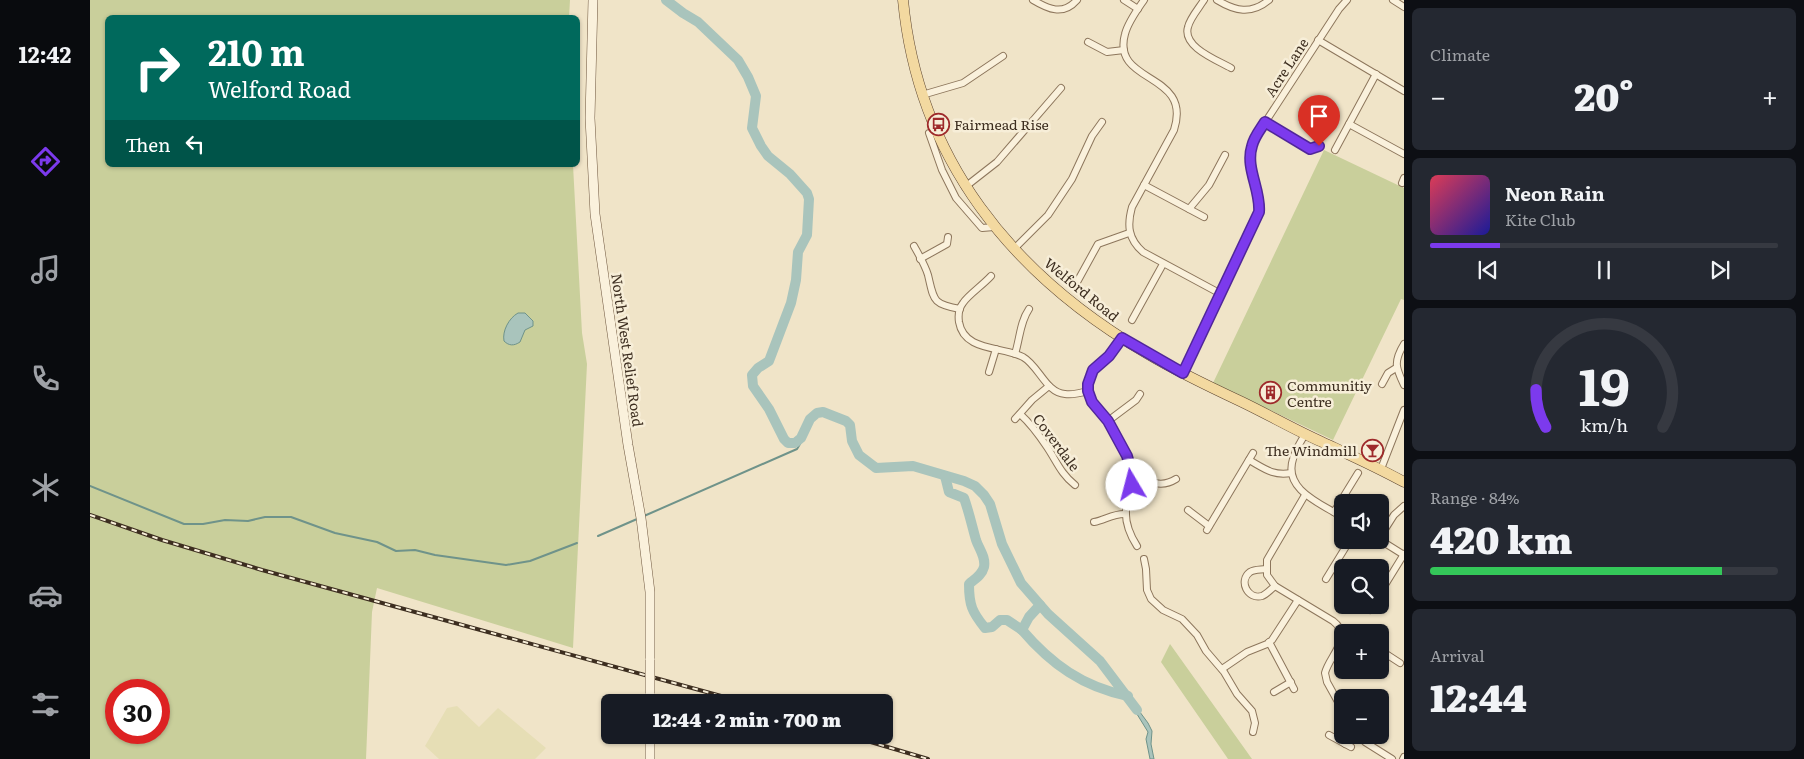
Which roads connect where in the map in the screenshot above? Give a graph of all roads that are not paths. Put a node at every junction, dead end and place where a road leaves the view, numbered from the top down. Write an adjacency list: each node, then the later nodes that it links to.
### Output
1 (593, 0): 99 (street, North West Relief Road, bridge)
2 (903, 0): 22 (main road, Welford Road)
3 (1033, 0): 4 (street)
4 (1077, 0)
5 (1124, 0): 13 (street)
6 (1144, 0): 13 (street)
7 (1204, 0): 18 (street)
8 (1217, 0): 9 (street)
9 (1269, 0)
10 (1347, 0): 14 (street, Acre Lane)
11 (1393, 0): 12 (street)
12 (1404, 6)
13 (1138, 9): 16 (street)
14 (1318, 40): 19 (street); 24 (street, Acre Lane)
15 (1088, 42): 16 (street)
16 (1124, 50): 33 (street)
17 (1003, 56): 22 (street)
18 (1230, 68)
19 (1376, 74): 21 (street); 25 (street)
20 (1060, 88): 34 (street)
21 (1404, 91)
22 (922, 95): 31 (main road, Welford Road)
23 (1102, 122): 41 (street)
24 (1265, 122): 27 (street); 46 (street, Acre Lane)
25 (1349, 124): 28 (street); 29 (street)
26 (929, 133): 32 (street, Welford Road)
27 (1319, 146)
28 (1335, 150)
29 (1404, 154)
30 (1226, 155): 35 (street)
31 (951, 164): 32 (street); 34 (main road, Welford Road)
32 (942, 170): 37 (street, Welford Road)
33 (1144, 185): 35 (street); 38 (street)
34 (965, 187): 37 (main road, Welford Road)
35 (1189, 209): 36 (street)
36 (1204, 217)
37 (994, 226): 41 (main road, Welford Road)
38 (1129, 233): 43 (street); 45 (street)
39 (948, 237): 42 (street)
40 (914, 246): 42 (street)
41 (1014, 249): 50 (main road, Welford Road)
42 (920, 259): 47 (street)
43 (1163, 264): 46 (street); 49 (street)
44 (991, 276): 47 (street)
45 (1076, 284)
46 (1221, 294): 56 (street, Acre Lane)
47 (960, 309): 52 (street)
48 (1029, 309): 53 (street)
49 (1132, 320)
50 (1122, 338): 56 (main road, Welford Road); 60 (street)
51 (1404, 344): 54 (street)
52 (996, 349): 53 (street); 55 (street)
53 (1015, 354): 59 (street)
54 (1396, 368): 57 (street); 58 (street)
55 (989, 372)
56 (1183, 373): 64 (main road, Welford Road)
57 (1382, 384)
58 (1404, 385)
59 (1049, 386): 60 (street); 73 (street, Coverdale)
60 (1088, 391): 63 (street)
61 (1140, 394): 63 (street)
62 (1404, 410): 67 (street)
63 (1108, 421): 70 (street)
64 (1305, 434): 67 (main road, Welford Road); 68 (street)
65 (1253, 452): 66 (street)
66 (1249, 460): 68 (street); 77 (street)
67 (1381, 469): 72 (main road, Welford Road)
68 (1291, 473): 75 (street)
69 (1358, 473): 74 (street)
70 (1132, 479): 71 (street); 79 (street)
71 (1176, 479)
72 (1404, 482)
73 (1076, 485)
74 (1345, 494)
75 (1306, 495): 78 (street); 87 (street)
76 (1404, 506): 81 (street)
77 (1188, 510)
78 (1334, 512)
79 (1126, 514): 80 (street); 83 (street)
80 (1094, 522)
81 (1389, 523)
82 (1389, 544): 85 (street)
83 (1137, 546)
84 (1345, 549): 89 (street)
85 (1404, 554): 88 (street)
86 (1144, 559): 97 (street)
87 (1266, 569): 90 (street); 90 (street)
88 (1389, 578)
89 (1326, 580)
90 (1275, 586): 91 (street)
91 (1298, 600): 92 (street); 93 (street)
92 (1336, 624)
93 (1269, 642): 97 (street); 98 (street)
94 (1334, 655): 100 (street)
95 (1389, 656): 96 (street)
96 (1400, 663)
97 (1222, 669): 101 (street)
98 (1274, 692)
99 (650, 694)
100 (1334, 695)
101 (1253, 732)
102 (1329, 735): 103 (street)
103 (1334, 738)
104 (650, 744): 106 (street)
105 (1368, 744): 107 (street)
106 (650, 759)
107 (1392, 759)

